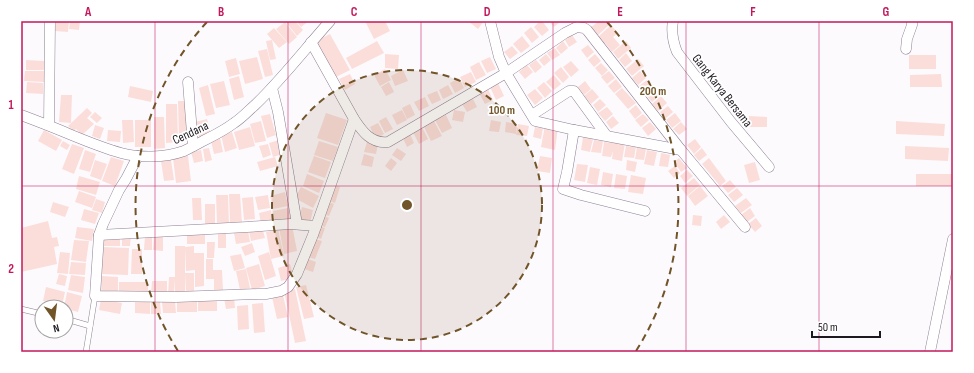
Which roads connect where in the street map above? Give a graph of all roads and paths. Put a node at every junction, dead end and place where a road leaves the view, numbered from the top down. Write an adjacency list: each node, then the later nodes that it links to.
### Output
1 (50, 21): 14 (street)
2 (330, 21): 6 (street, Cendana)
3 (490, 21): 8 (street)
4 (673, 21): 20 (street, Gang Karya Bersama)
5 (912, 21): 7 (street)
6 (311, 42): 10 (street, Cendana); 13 (street)
7 (906, 50)
8 (506, 73): 12 (street); 13 (street); 18 (street)
9 (188, 82): 17 (street)
10 (272, 88): 17 (street, Cendana); 22 (street)
11 (21, 115): 14 (street, Cendana)
12 (532, 115): 15 (street); 16 (street)
13 (354, 119): 23 (street)
14 (49, 125): 19 (street, Cendana)
15 (574, 130): 16 (street); 21 (street)
16 (606, 135): 18 (street)
17 (193, 146): 19 (street, Cendana)
18 (681, 150): 24 (street)
19 (138, 156): 25 (street)
20 (769, 167)
21 (645, 211)
22 (297, 224): 23 (street); 25 (street)
23 (316, 226): 27 (street)
24 (745, 226)
25 (99, 235): 27 (street)
26 (953, 239): 33 (street)
27 (95, 296): 31 (lane)
28 (21, 309): 29 (lane)
29 (34, 312)
30 (74, 321): 31 (lane)
31 (90, 326): 32 (lane)
32 (86, 352)
33 (930, 352)

